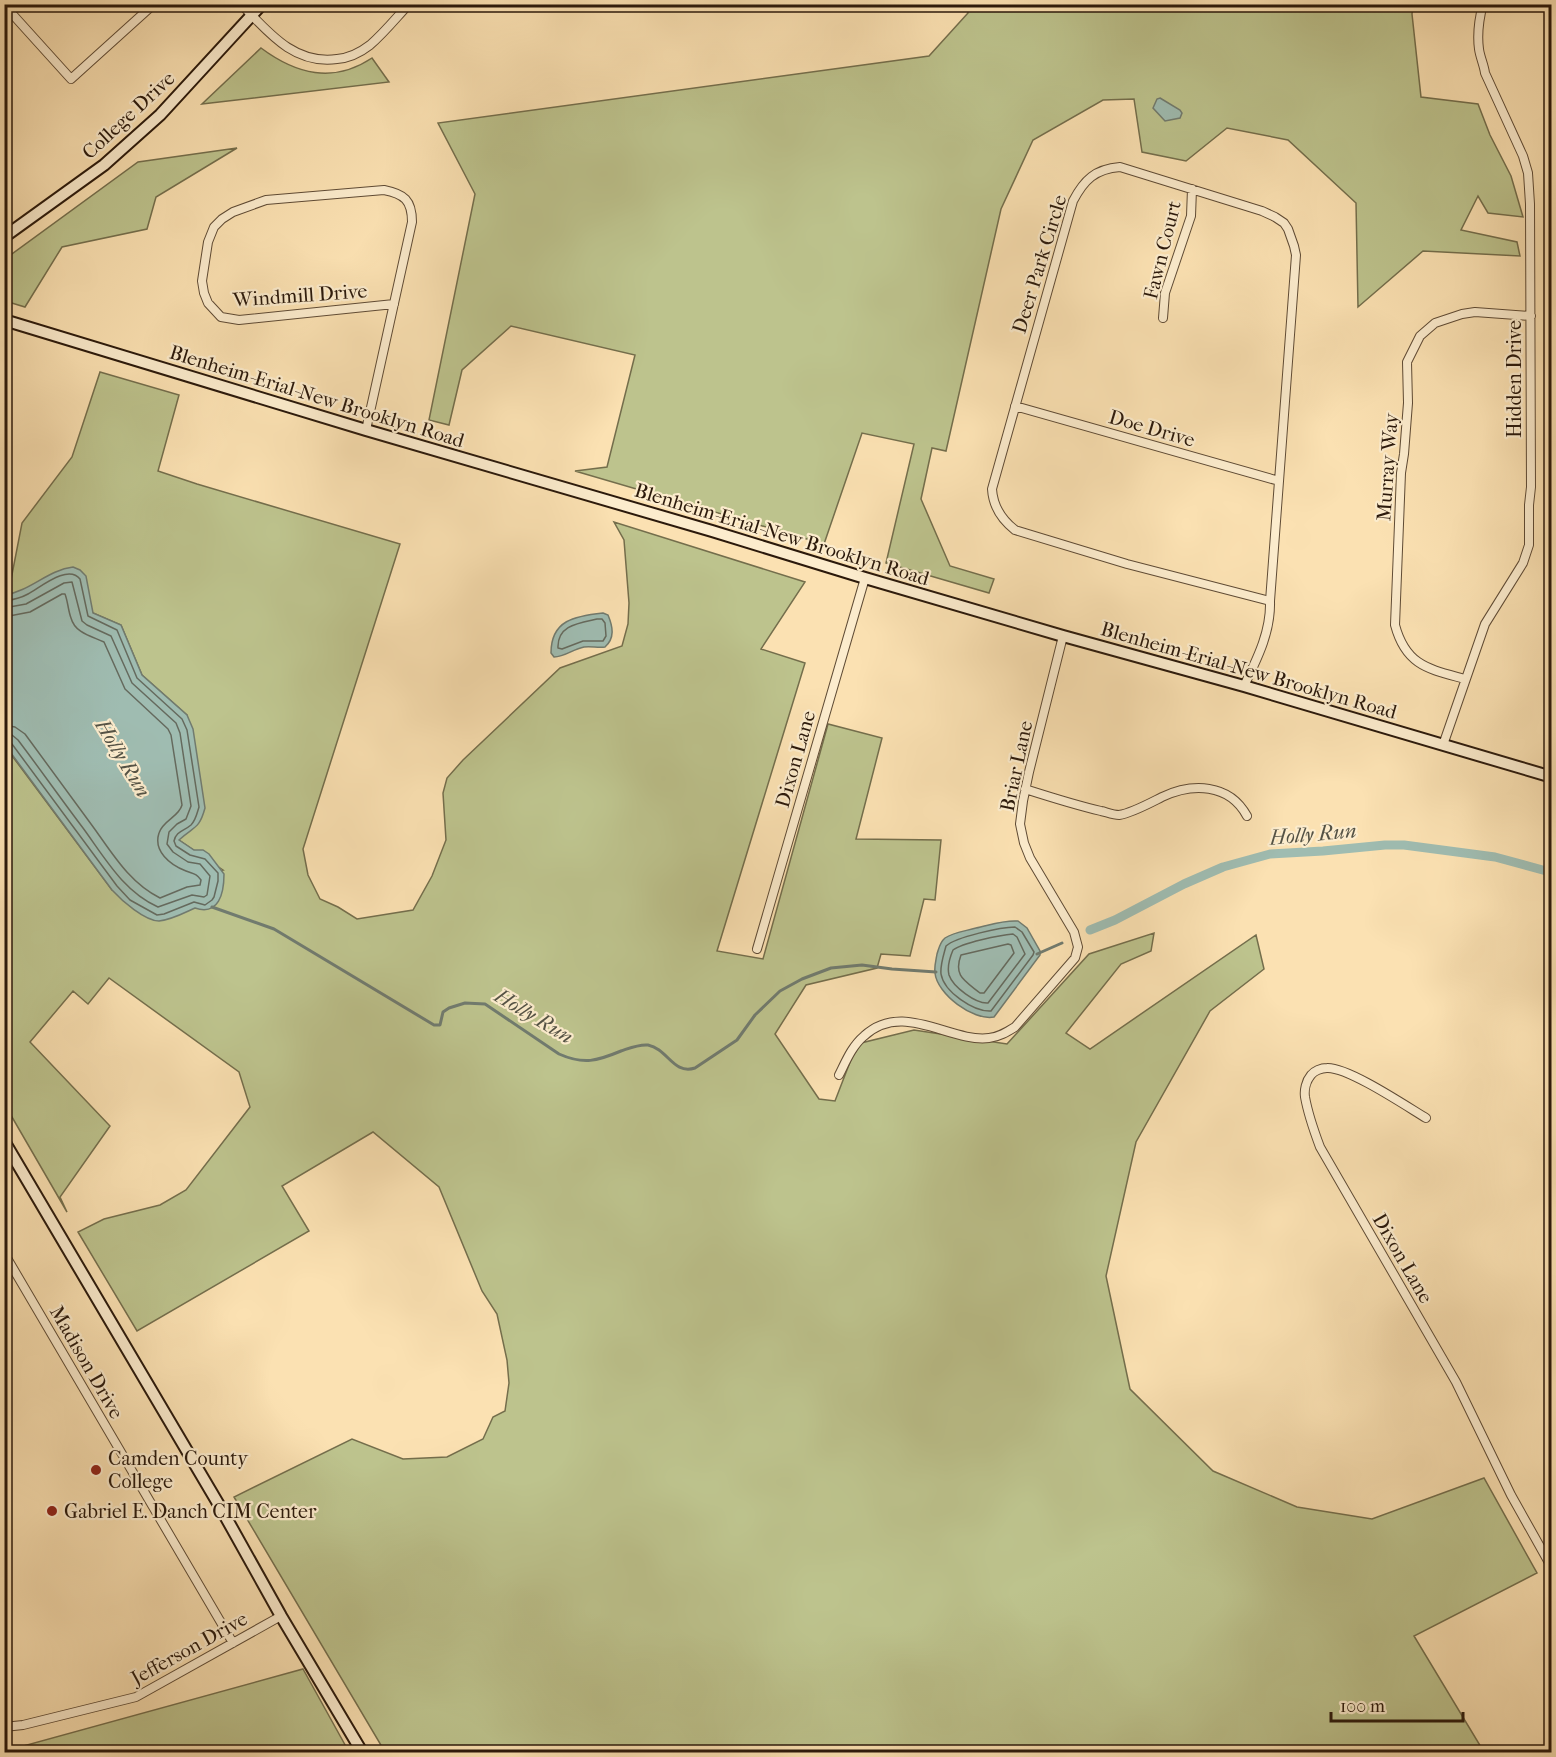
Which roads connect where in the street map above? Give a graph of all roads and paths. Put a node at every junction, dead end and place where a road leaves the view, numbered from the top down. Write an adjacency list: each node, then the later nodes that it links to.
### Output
1 (6, 4): 2 (street)
2 (154, 4)
3 (241, 4): 7 (street)
4 (262, 4): 7 (main road, College Drive)
5 (409, 4): 7 (street)
6 (1483, 4): 11 (street, Hidden Drive)
7 (251, 15): 9 (main road, College Drive)
8 (1192, 189): 12 (street, Fawn Court); 14 (street, Deer Park Circle); 16 (street, Deer Park Circle)
9 (4, 237)
10 (394, 304): 10 (street, Windmill Drive); 15 (street, Windmill Drive)
11 (1531, 316): 20 (street, Hidden Drive); 20 (street, Murray Way)
12 (1163, 318)
13 (4, 320): 15 (main road, Blenheim-Erial-New Brooklyn Road)
14 (1015, 406): 16 (street, Doe Drive); 18 (street, Deer Park Circle)
15 (366, 430): 17 (main road, Blenheim-Erial-New Brooklyn Road)
16 (1279, 480): 18 (street, Deer Park Circle)
17 (865, 578): 19 (main road, Blenheim-Erial-New Brooklyn Road); 26 (street, Dixon Lane)
18 (1270, 601): 21 (street, Deer Park Circle)
19 (1064, 636): 21 (main road, Blenheim-Erial-New Brooklyn Road); 24 (street, Briar Lane)
20 (1466, 679): 22 (street, Hidden Drive)
21 (1244, 686): 22 (main road, Blenheim-Erial-New Brooklyn Road)
22 (1443, 745): 23 (main road, Blenheim-Erial-New Brooklyn Road)
23 (1551, 777)
24 (1025, 789): 25 (street); 27 (street, Briar Lane)
25 (1247, 816)
26 (757, 949)
27 (838, 1075)
28 (1426, 1118): 31 (street, Dixon Lane)
29 (4, 1141): 32 (main road)
30 (4, 1253): 33 (street, Madison Drive)
31 (1551, 1568)
32 (281, 1616): 33 (street, Jefferson Drive); 35 (main road)
33 (233, 1642): 34 (street, Jefferson Drive)
34 (4, 1727)
35 (362, 1752)

